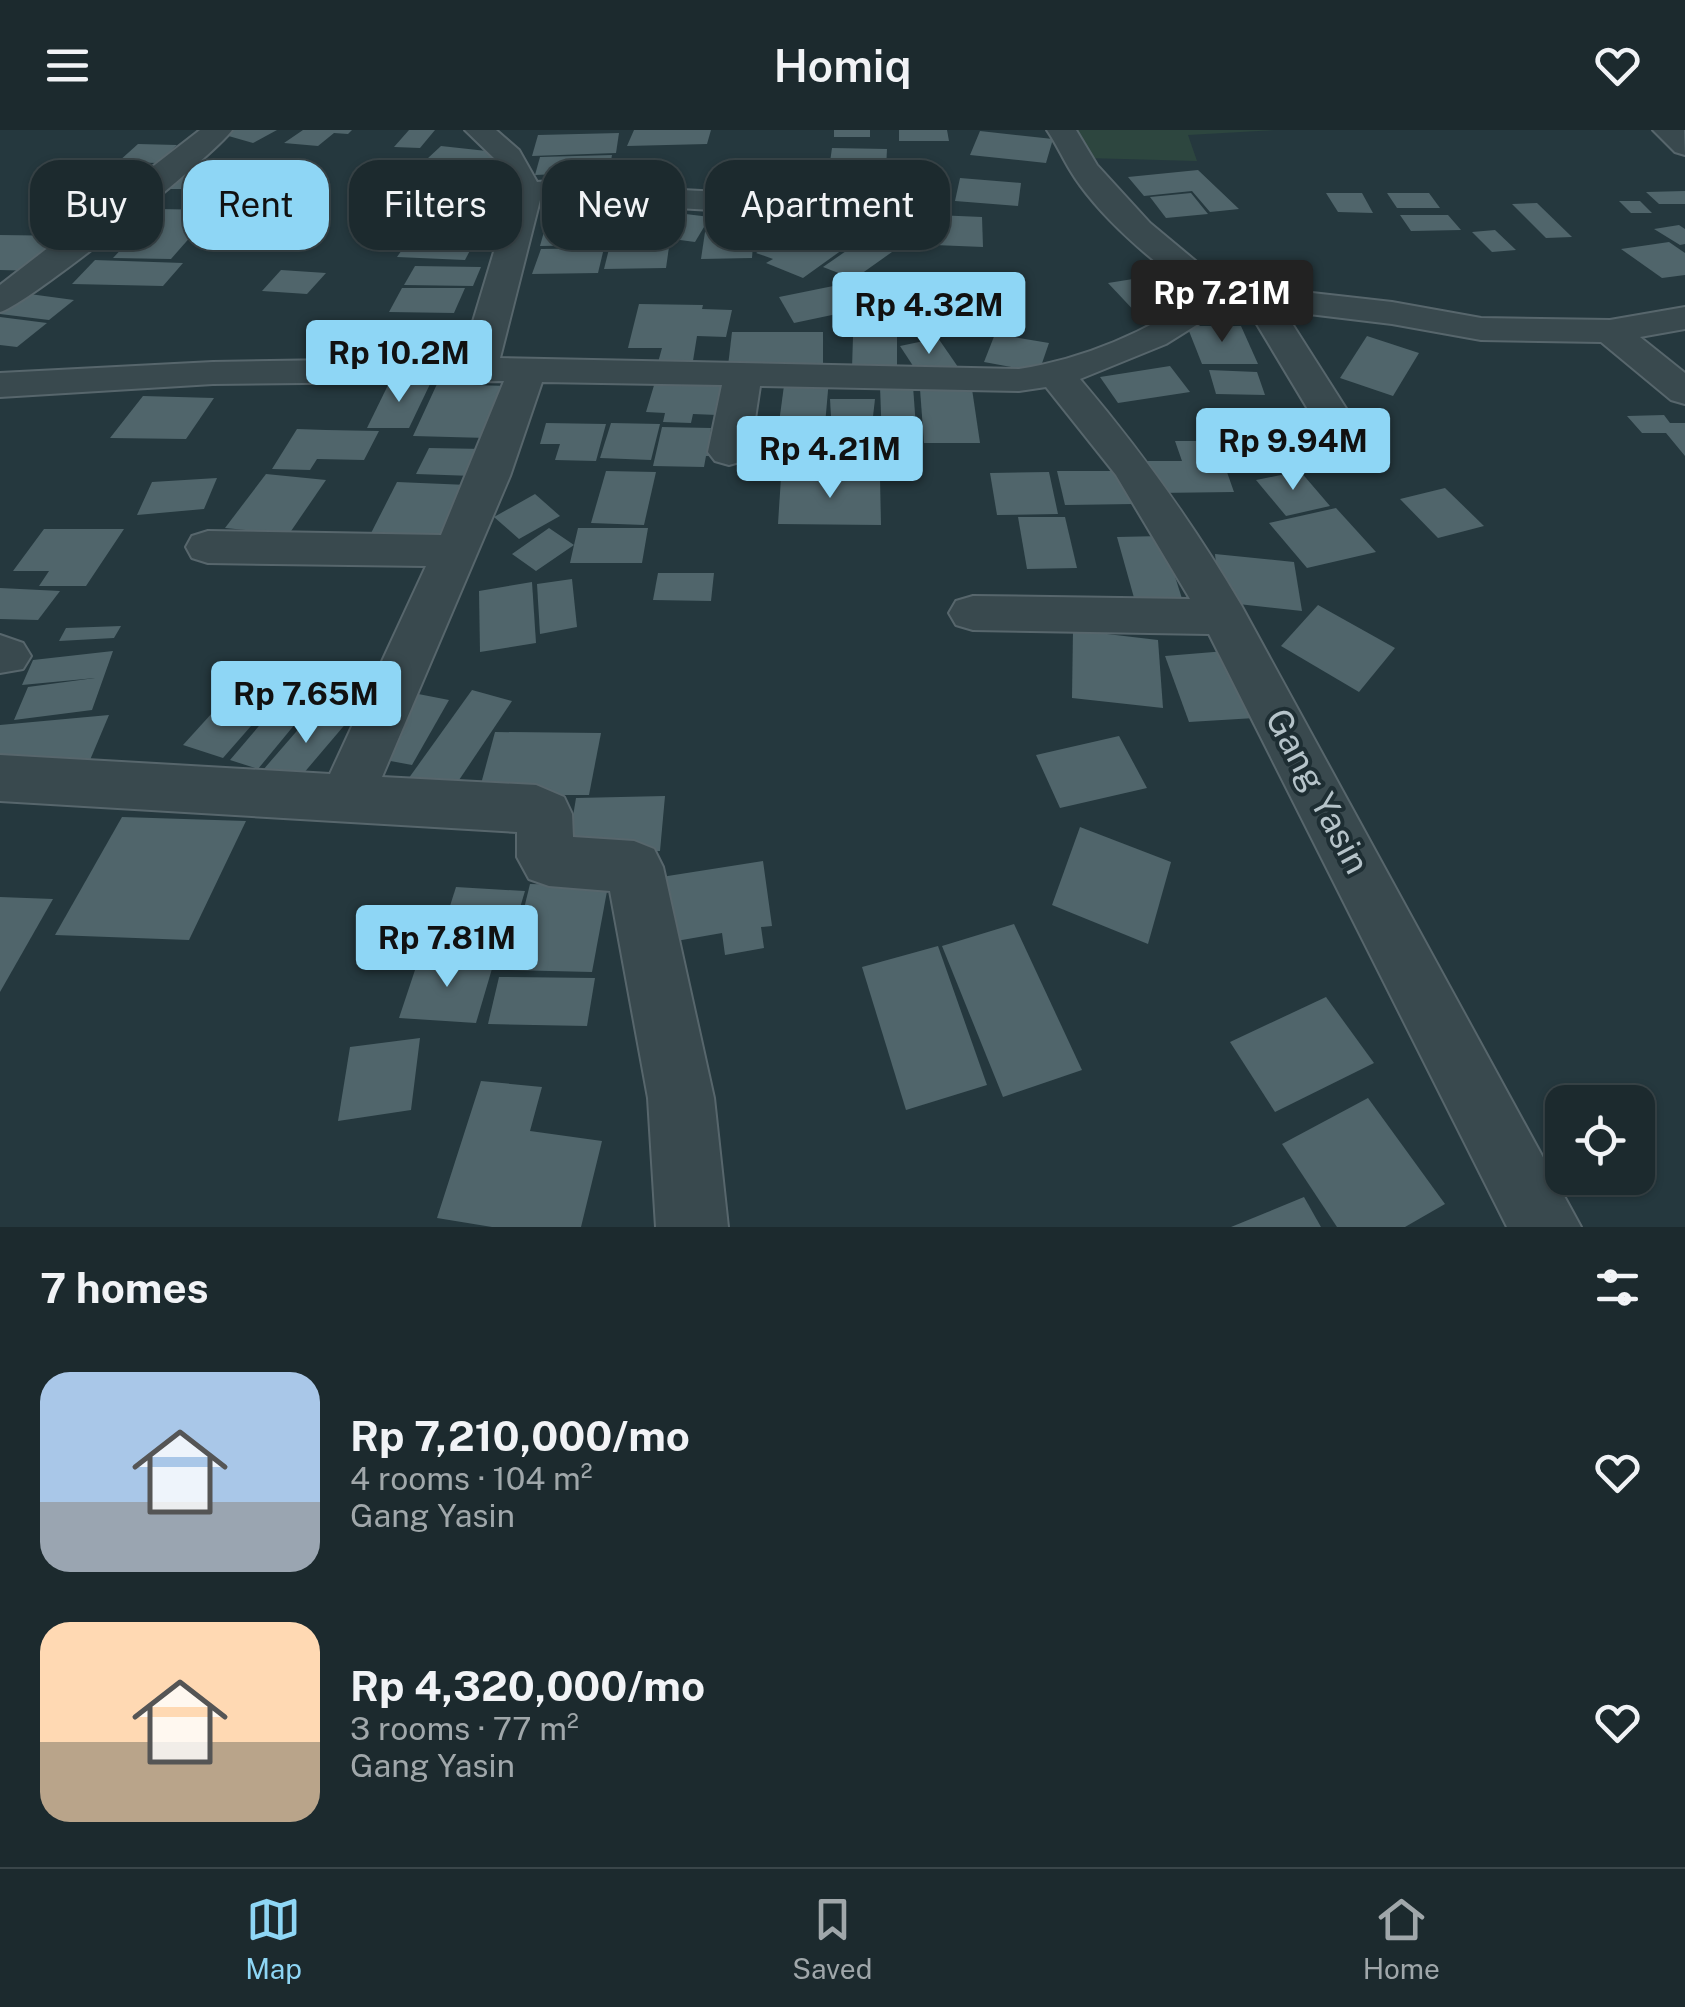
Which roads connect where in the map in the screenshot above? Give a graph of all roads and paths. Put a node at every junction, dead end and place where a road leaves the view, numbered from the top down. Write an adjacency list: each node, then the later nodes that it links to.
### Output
1 (218, 130): 10 (street)
2 (479, 130): 6 (street)
3 (1060, 130): 8 (street)
4 (1667, 130): 5 (street)
5 (1685, 146)
6 (527, 192): 7 (street); 13 (street)
7 (705, 200)
8 (1223, 294): 9 (street); 16 (street)
9 (1262, 300): 12 (street); 19 (street)
10 (0, 301)
11 (1685, 318): 12 (street)
12 (1610, 331): 18 (street)
13 (478, 369): 14 (street); 17 (street)
14 (526, 372): 15 (street); 22 (street)
15 (743, 374): 16 (street); 20 (street)
16 (1057, 376): 24 (street, Gang Yasin)
17 (0, 385)
18 (1685, 392)
19 (1341, 432)
20 (729, 452)
21 (208, 547): 22 (street)
22 (454, 551): 26 (street)
23 (972, 613): 24 (street)
24 (1224, 617): 28 (street, Gang Yasin)
25 (0, 778): 26 (street)
26 (346, 798): 27 (street)
27 (692, 1227)
28 (1546, 1227)

